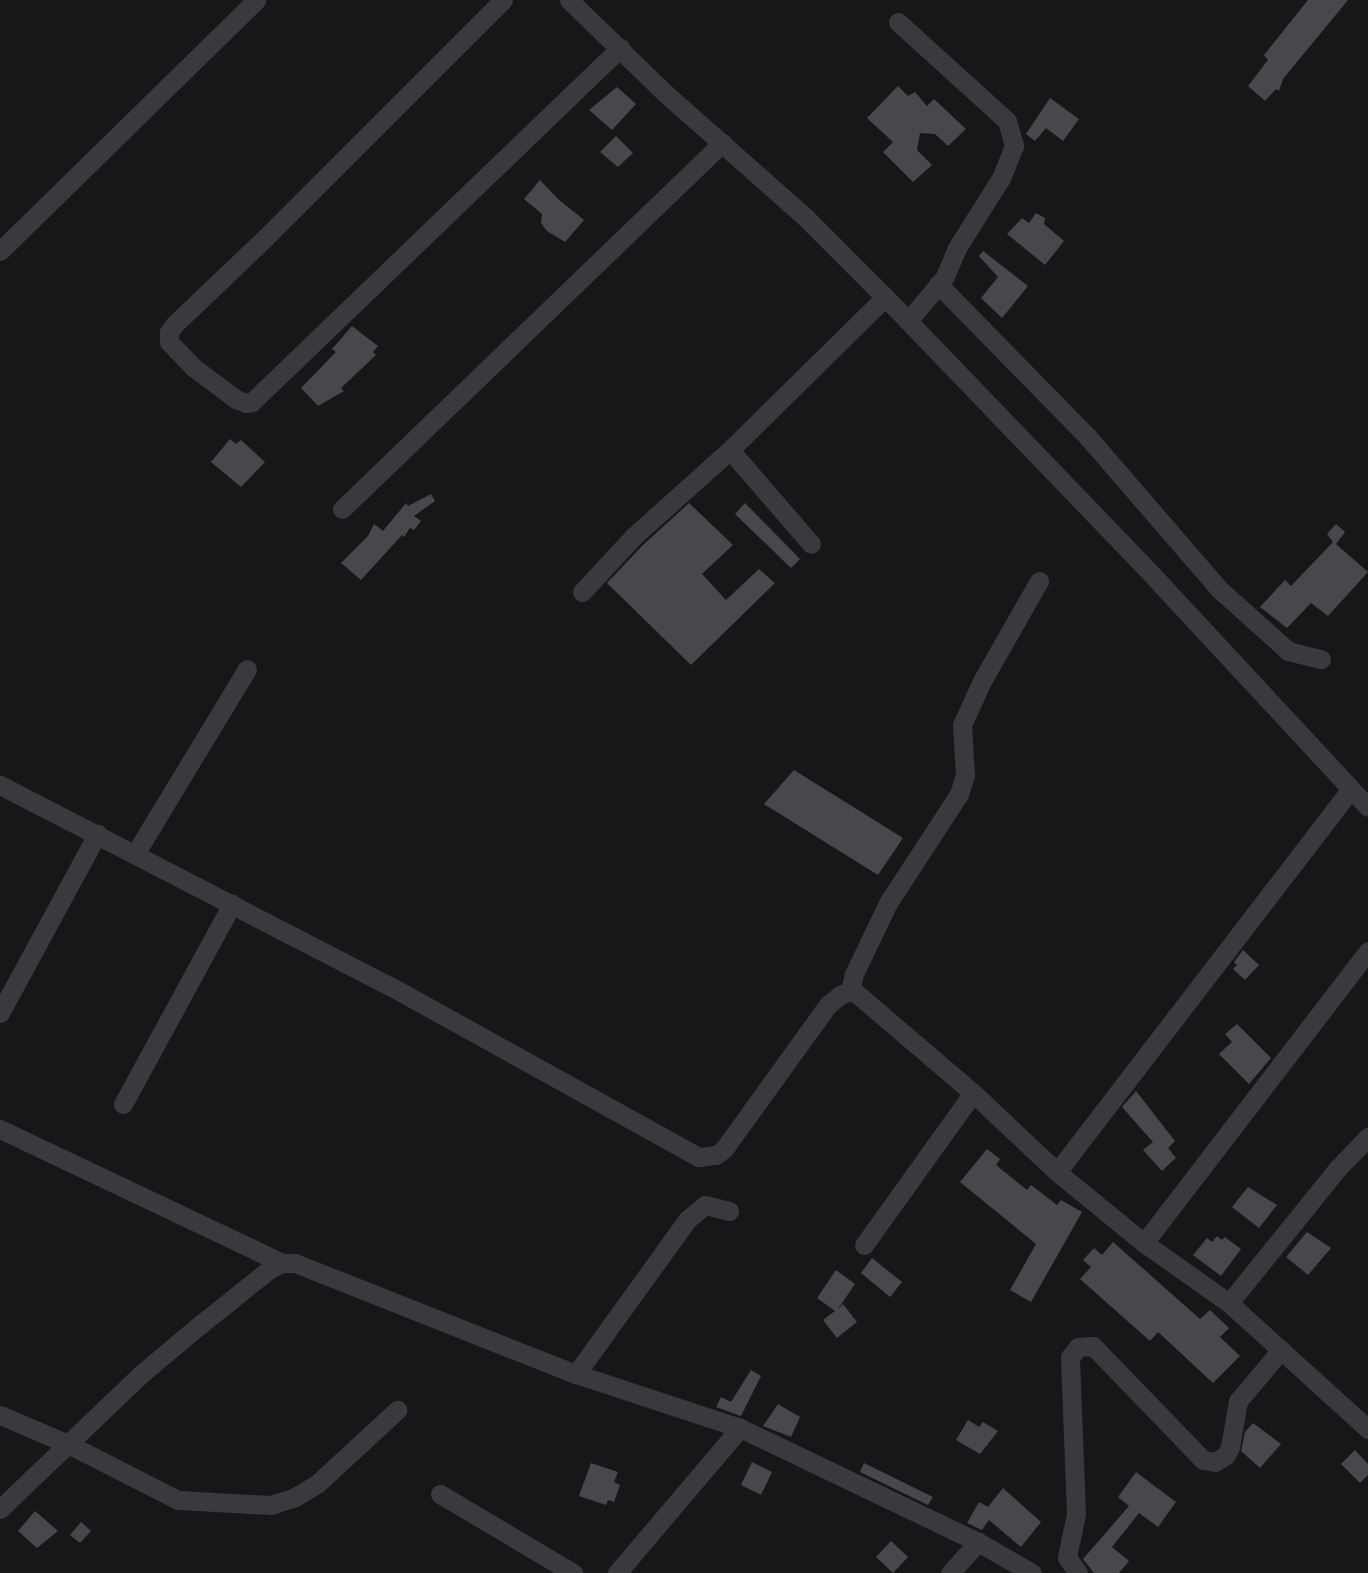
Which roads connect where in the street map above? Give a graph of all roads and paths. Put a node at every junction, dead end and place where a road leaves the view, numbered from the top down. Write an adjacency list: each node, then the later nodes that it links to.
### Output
1 (256, 0): 7 (street)
2 (503, 0): 5 (street)
3 (569, 0): 5 (street)
4 (898, 22): 8 (street)
5 (620, 48): 6 (street)
6 (722, 143): 9 (street); 12 (street)
7 (0, 251)
8 (938, 284): 10 (street); 16 (street)
9 (885, 297): 10 (street); 11 (street)
10 (908, 321): 19 (street)
11 (730, 450): 13 (street); 15 (street)
12 (342, 509)
13 (811, 544)
14 (1039, 580): 25 (street)
15 (582, 592)
16 (1321, 659)
17 (247, 669): 22 (street)
18 (0, 785): 21 (street)
19 (1350, 790): 20 (street); 31 (street)
20 (1368, 807)
21 (97, 834): 22 (street); 26 (street)
22 (135, 854): 23 (street)
23 (232, 904): 25 (street); 28 (street)
24 (1368, 951): 33 (street)
25 (850, 991): 27 (street)
26 (0, 1013)
27 (973, 1093): 31 (street); 34 (street)
28 (123, 1104)
29 (0, 1129): 35 (street)
30 (1368, 1138): 36 (street)
31 (1057, 1172): 33 (street)
32 (729, 1211): 38 (street)
33 (1144, 1243): 36 (street)
34 (864, 1245)
35 (282, 1263): 38 (street); 43 (street)
36 (1229, 1303): 37 (street)
37 (1281, 1350): 42 (street); 51 (street)
38 (576, 1374): 41 (street)
39 (397, 1410): 43 (street)
40 (0, 1415): 43 (street)
41 (740, 1428): 46 (street); 48 (street)
42 (1368, 1429)
43 (68, 1444): 45 (street)
44 (440, 1494): 47 (street)
45 (0, 1509)
46 (978, 1542): 49 (street); 50 (street)
47 (573, 1573)
48 (617, 1573)
49 (950, 1573)
50 (1032, 1573)
51 (1078, 1573)

